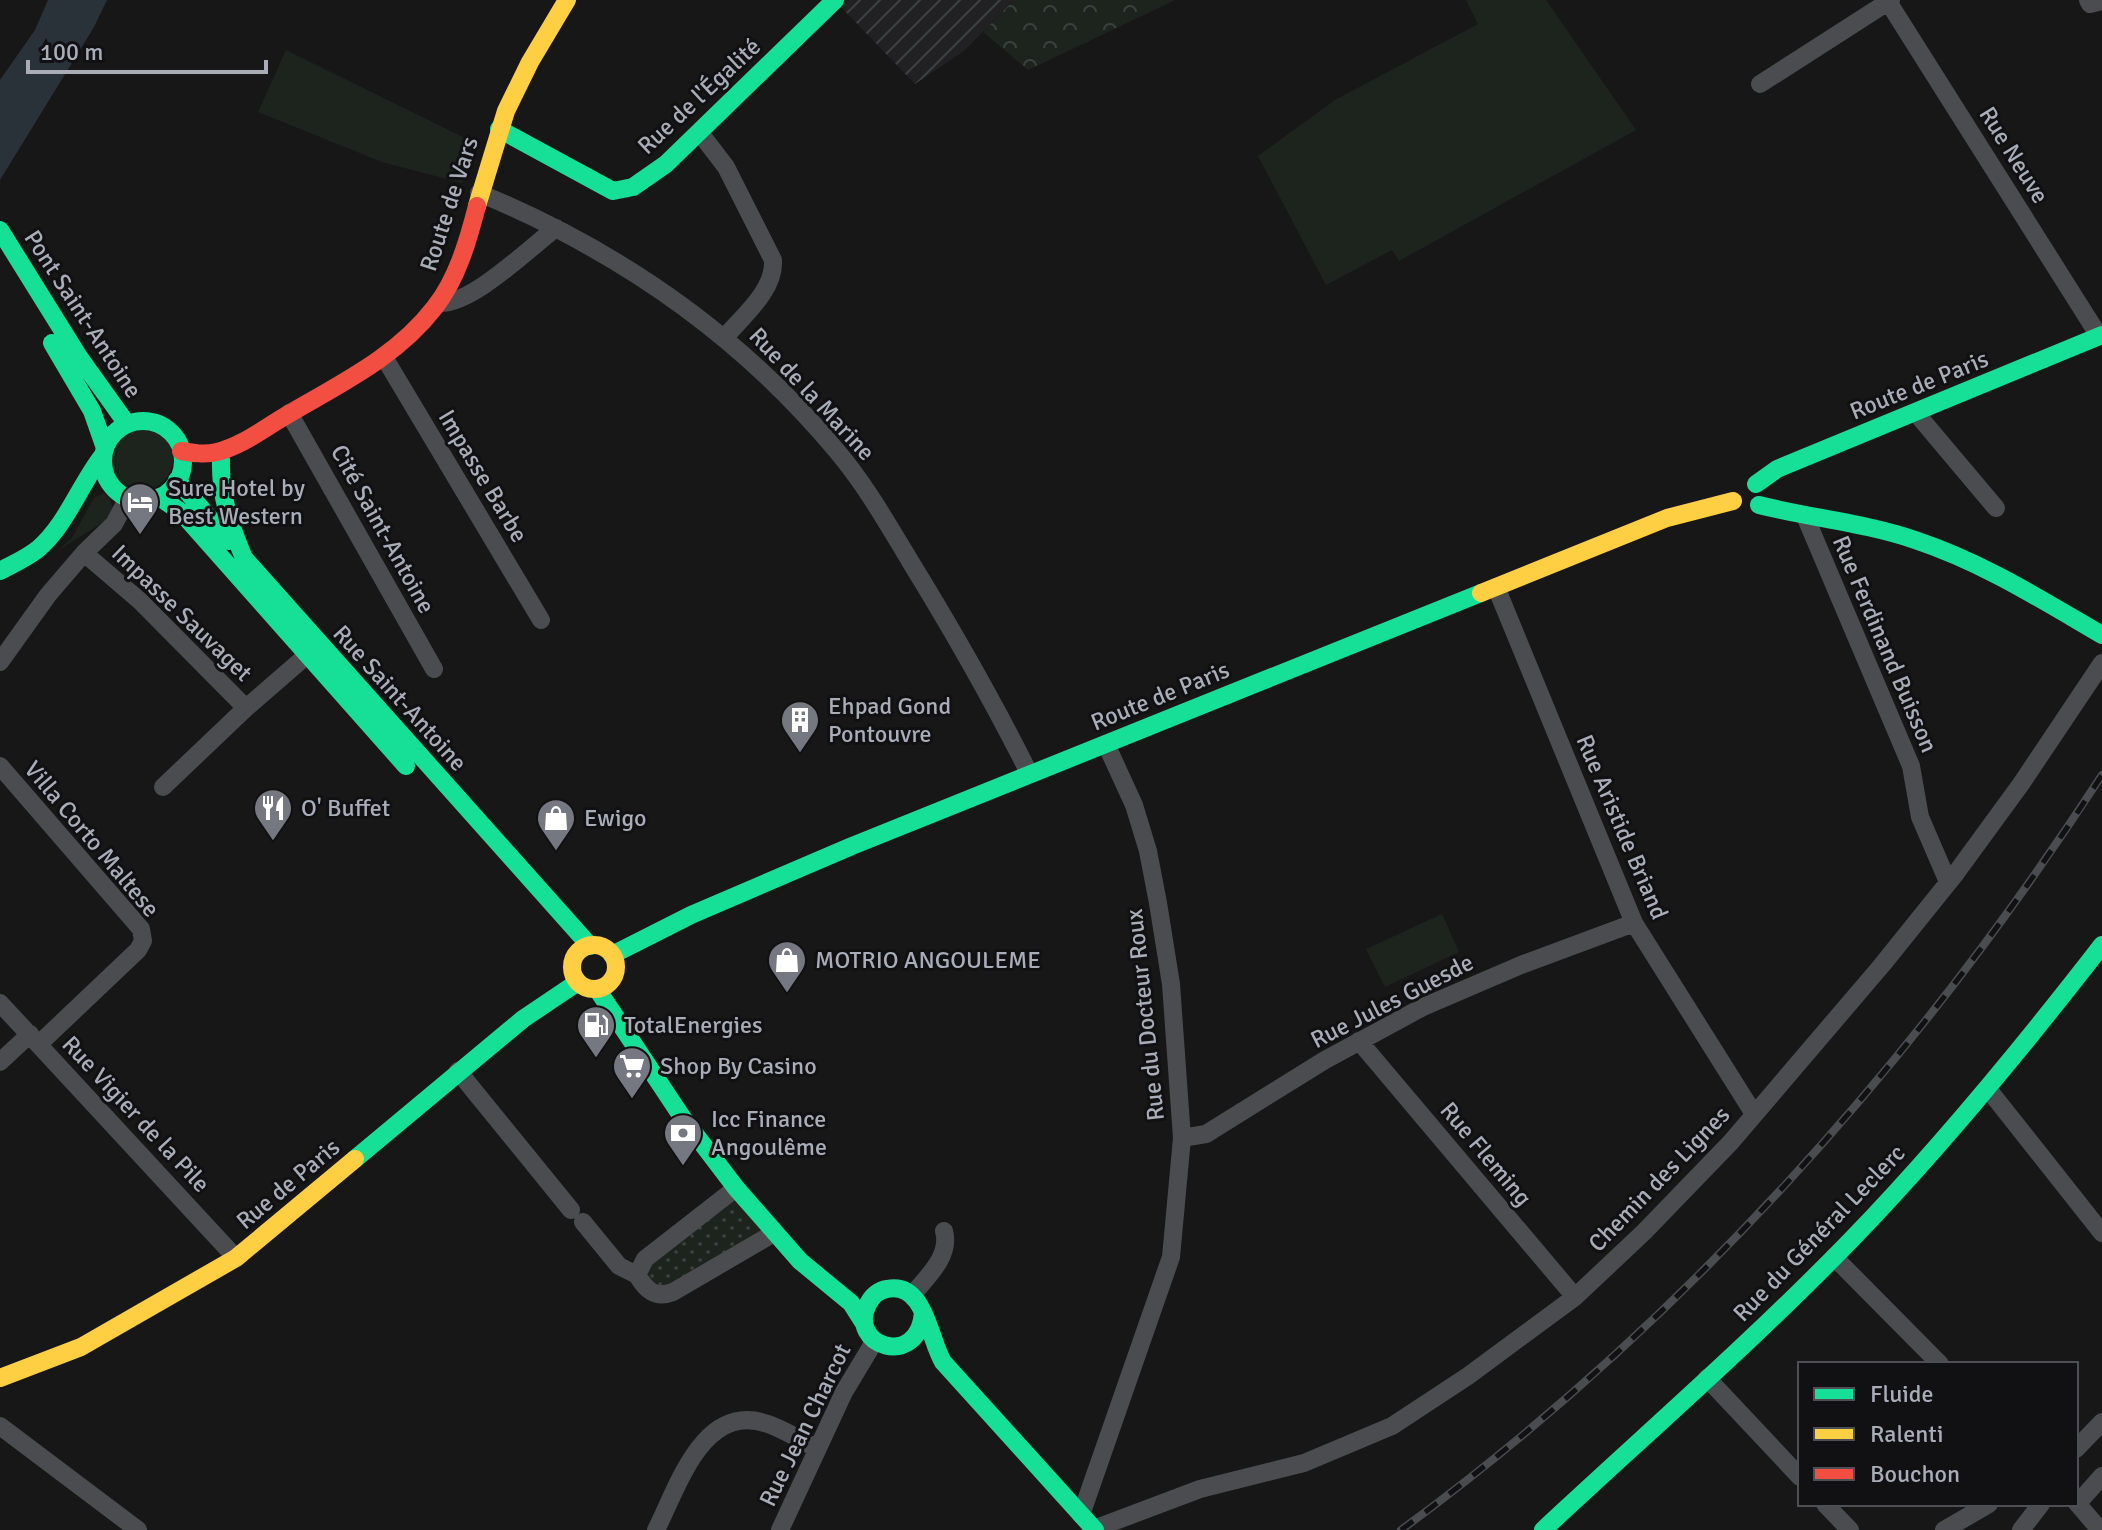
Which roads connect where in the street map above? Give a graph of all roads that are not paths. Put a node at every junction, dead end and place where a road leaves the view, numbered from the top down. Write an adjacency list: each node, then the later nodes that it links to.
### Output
1 (567, 0): 7 (main road, Route de Vars)
2 (835, 0): 8 (main road, Rue de l'Égalité)
3 (2088, 0): 5 (street)
4 (1889, 1): 6 (street); 14 (street, Rue Neuve)
5 (2102, 1)
6 (1760, 84)
7 (499, 129): 8 (main road, Rue de l'Égalité); 9 (main road, Route de Vars)
8 (700, 133): 15 (street)
9 (479, 193): 10 (street, Rue de la Marine); 13 (main road, Route de Vars)
10 (556, 228): 13 (street); 15 (street, Rue de la Marine)
11 (0, 230): 19 (main road, Pont Saint-Antoine)
12 (0, 255): 22 (main road, Pont Saint-Antoine)
13 (438, 303): 16 (main road, Route de Vars)
14 (2100, 336): 18 (main road, Route de Paris)
15 (725, 337): 47 (street, Rue de la Marine)
16 (384, 357): 17 (main road, Route de Vars); 38 (street, Impasse Barbe)
17 (289, 413): 20 (main road, Route de Vars); 43 (street, Cité Saint-Antoine)
18 (1916, 413): 26 (main road, Route de Paris); 32 (street)
19 (127, 424): 21 (main road); 22 (main road)
20 (251, 436): 21 (main road, Route de Vars); 23 (main road, Route de Vars)
21 (181, 451): 24 (main road)
22 (104, 452): 25 (main road); 27 (main road)
23 (221, 460): 24 (main road, Route de Vars); 35 (main road, Rue Saint-Antoine)
24 (177, 480): 28 (main road); 35 (main road)
25 (109, 482): 27 (main road); 29 (main road)
26 (1756, 484): 30 (main road); 31 (main road)
27 (75, 493): 36 (main road)
28 (159, 497): 29 (main road); 40 (main road, Rue Saint-Antoine)
29 (128, 498): 34 (street)
30 (1733, 501): 31 (main road); 37 (main road, Route de Paris)
31 (1759, 505): 33 (main road)
32 (1996, 508)
33 (1805, 516): 39 (main road); 49 (street, Rue Ferdinand Buisson)
34 (84, 553): 41 (street); 44 (street, Impasse Sauvaget)
35 (244, 558): 52 (main road, Rue Saint-Antoine)
36 (0, 571)
37 (1496, 587): 45 (main road, Route de Paris); 50 (street, Rue Aristide Briand)
38 (541, 620)
39 (2102, 635)
40 (306, 656): 44 (street); 52 (main road, Rue Saint-Antoine)
41 (0, 662)
42 (2102, 663): 49 (street, Chemin des Lignes)
43 (434, 669)
44 (246, 708): 48 (street)
45 (1103, 745): 47 (main road, Route de Paris); 63 (street, Rue du Docteur Roux)
46 (0, 766): 57 (street, Villa Corto Maltese)
47 (1029, 773): 53 (main road, Route de Paris)
48 (163, 787)
49 (1948, 882): 62 (street, Chemin des Lignes)
50 (1634, 923): 58 (street, Rue Jules Guesde); 62 (street, Rue Aristide Briand)
51 (2102, 945): 61 (main road, Rue du Général Leclerc)
52 (583, 950): 53 (main road); 54 (main road)
53 (612, 955): 55 (main road)
54 (578, 982): 55 (main road); 60 (main road, Rue de Paris)
55 (604, 985): 64 (main road); 71 (main road)
56 (0, 1003): 57 (street, Rue Vigier de la Pile)
57 (34, 1039): 59 (street); 69 (street, Rue Vigier de la Pile)
58 (1359, 1041): 63 (street, Rue Jules Guesde); 73 (street, Rue Fleming)
59 (0, 1062)
60 (458, 1071): 69 (main road, Rue de Paris); 70 (street)
61 (1988, 1089): 67 (street); 68 (main road, Rue du Général Leclerc)
62 (1754, 1114): 73 (street, Chemin des Lignes)
63 (1182, 1138): 92 (street, Rue du Docteur Roux)
64 (736, 1188): 66 (main road); 70 (street)
65 (944, 1231): 72 (street)
66 (774, 1233): 70 (street); 75 (main road)
67 (2102, 1233)
68 (1834, 1257): 78 (street); 80 (main road, Rue du Général Leclerc)
69 (236, 1258): 79 (main road, Rue de Paris)
70 (637, 1275)
71 (885, 1289): 72 (main road); 75 (main road)
72 (912, 1295): 74 (main road)
73 (1575, 1297): 92 (street, Chemin des Lignes)
74 (923, 1312): 77 (main road); 85 (main road)
75 (863, 1322): 76 (main road)
76 (874, 1342): 77 (main road); 84 (street, Rue Jean Charcot)
77 (894, 1348): 85 (main road)
78 (1938, 1362)
79 (0, 1378)
80 (1707, 1378): 86 (street); 96 (main road, Rue du Général Leclerc)
81 (2102, 1422): 83 (street)
82 (0, 1426): 93 (street)
83 (2078, 1447)
84 (817, 1449): 94 (street); 95 (street, Rue Jean Charcot)
85 (1020, 1455): 92 (main road)
86 (1798, 1475)
87 (2102, 1476): 88 (street)
88 (2078, 1501)
89 (2078, 1503): 99 (street)
90 (1827, 1506): 97 (street)
91 (1986, 1506): 98 (street)
92 (1082, 1520)
93 (138, 1530)
94 (656, 1530)
95 (780, 1530)
96 (1543, 1530)
97 (1850, 1530)
98 (1944, 1530)
99 (2100, 1530)

